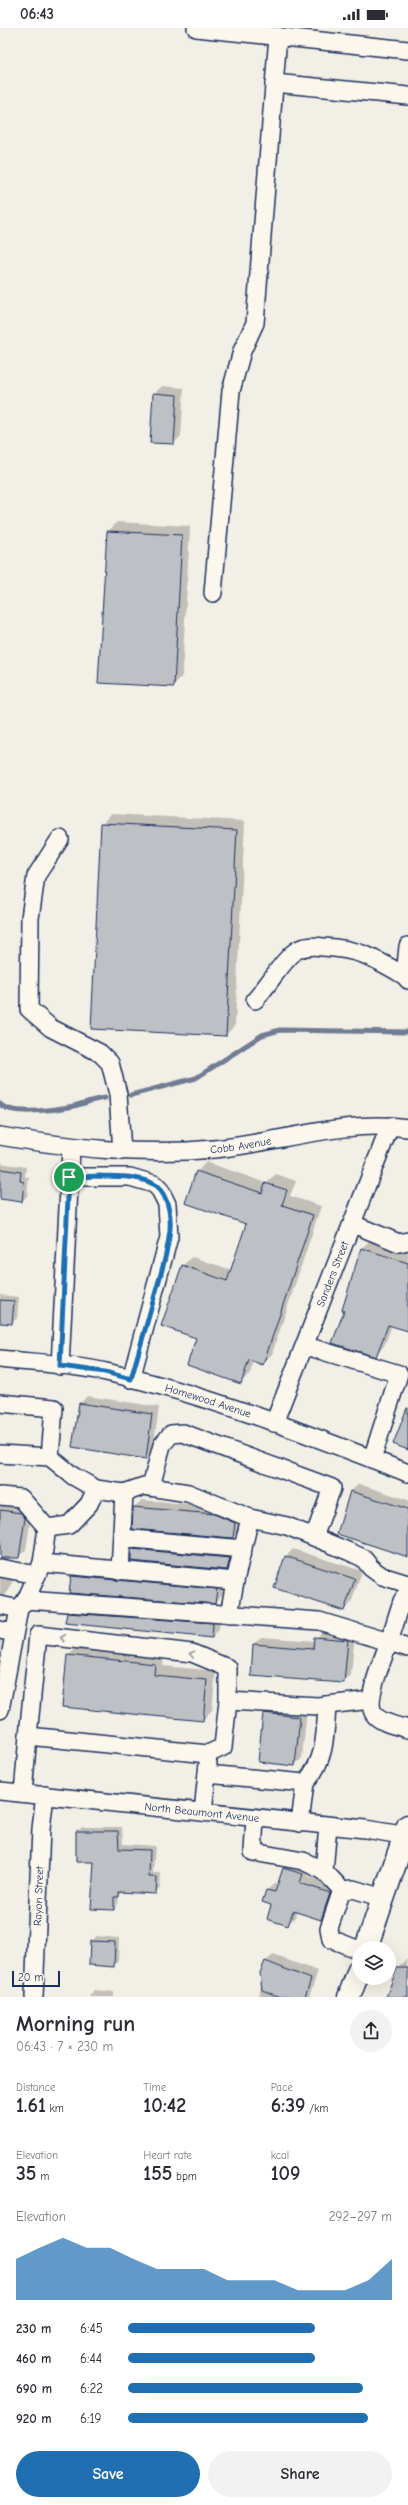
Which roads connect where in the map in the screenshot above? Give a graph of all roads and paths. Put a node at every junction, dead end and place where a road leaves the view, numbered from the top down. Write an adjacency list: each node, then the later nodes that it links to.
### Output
1 (196, 28): 2 (street)
2 (278, 36): 3 (street); 4 (street)
3 (408, 50)
4 (274, 83): 5 (street); 6 (street)
5 (408, 96)
6 (213, 593)
7 (60, 839): 15 (street)
8 (408, 946): 9 (street)
9 (407, 978): 10 (street)
10 (255, 1000)
11 (390, 1126): 12 (street, Cobb Avenue); 15 (street, Cobb Avenue); 17 (street, Sanders Street)
12 (408, 1128)
13 (0, 1136): 14 (street, Cobb Avenue)
14 (71, 1148): 15 (street, Cobb Avenue); 16 (street)
15 (122, 1151)
16 (69, 1177): 21 (street); 23 (street)
17 (353, 1224): 18 (street); 19 (street, Sanders Street)
18 (408, 1241)
19 (306, 1346): 22 (street); 25 (street, Sanders Street)
20 (0, 1359): 21 (street, Homewood Avenue)
21 (60, 1366): 23 (street, Homewood Avenue)
22 (403, 1374): 28 (street)
23 (131, 1379): 25 (street, Homewood Avenue)
24 (0, 1403): 27 (street)
25 (274, 1423): 28 (street, Homewood Avenue)
26 (0, 1454): 27 (street)
27 (50, 1457): 31 (street)
28 (372, 1459): 29 (street, Homewood Avenue)
29 (408, 1473)
30 (151, 1486): 32 (street); 34 (street); 36 (street)
31 (96, 1489): 32 (street); 35 (street)
32 (124, 1493): 37 (street)
33 (0, 1496): 35 (street)
34 (250, 1518): 36 (street); 38 (street)
35 (47, 1528): 40 (street)
36 (314, 1537): 43 (street)
37 (122, 1538): 38 (street); 41 (street)
38 (243, 1549): 42 (street)
39 (0, 1568): 40 (street)
40 (39, 1569): 41 (street); 46 (street)
41 (120, 1571): 42 (street)
42 (235, 1581): 47 (street)
43 (408, 1584)
44 (408, 1592): 49 (street)
45 (0, 1605): 46 (street)
46 (23, 1605): 47 (street); 48 (street)
47 (229, 1615): 49 (street)
48 (7, 1631): 51 (street)
49 (390, 1642): 50 (street); 53 (street)
50 (408, 1648)
51 (4, 1663): 52 (street)
52 (1, 1700)
53 (371, 1700): 55 (street); 56 (street)
54 (228, 1701): 55 (street); 57 (street, one-way to 57); 58 (street)
55 (327, 1705): 60 (street)
56 (408, 1729)
57 (28, 1736): 58 (street); 62 (street)
58 (208, 1754): 59 (street)
59 (207, 1774): 60 (street); 64 (street)
60 (305, 1783): 66 (street)
61 (0, 1791): 62 (street, North Beaumont Avenue)
62 (23, 1793): 63 (street, North Beaumont Avenue)
63 (45, 1794): 64 (street, North Beaumont Avenue); 75 (street, Rayon Street)
64 (203, 1812): 65 (street, North Beaumont Avenue)
65 (255, 1819): 66 (street, North Beaumont Avenue); 69 (street)
66 (300, 1823): 67 (street, North Beaumont Avenue)
67 (328, 1826): 68 (street, North Beaumont Avenue); 69 (street)
68 (407, 1833): 71 (main road)
69 (324, 1871): 70 (street)
70 (342, 1890): 71 (street); 73 (street)
71 (383, 1898): 72 (main road)
72 (368, 1941)
73 (352, 1947)
74 (353, 1985): 76 (main road)
75 (34, 1997)
76 (349, 1997)

